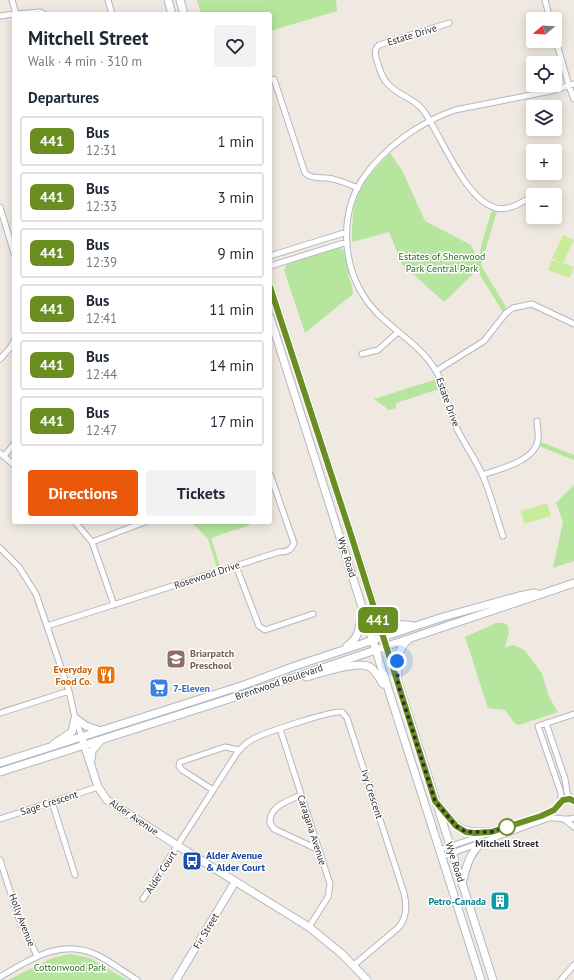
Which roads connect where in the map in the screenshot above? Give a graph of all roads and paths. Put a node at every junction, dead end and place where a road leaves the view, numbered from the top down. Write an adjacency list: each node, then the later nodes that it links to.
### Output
1 (12, 0): 6 (street)
2 (108, 0): 7 (street)
3 (168, 0): 8 (main road)
4 (180, 0): 9 (main road)
5 (545, 0): 10 (street)
6 (15, 12)
7 (111, 12)
8 (171, 12)
9 (183, 12)
10 (548, 12)
11 (12, 14): 12 (street)
12 (0, 16)
13 (449, 23): 18 (street, Estate Drive)
14 (559, 48): 16 (street)
15 (274, 79): 19 (street)
16 (571, 85): 17 (street); 18 (street, Estate Drive)
17 (574, 99)
18 (431, 121): 19 (street, Estate Drive); 20 (street, Estate Drive)
19 (358, 188): 23 (street, Estate Drive)
20 (526, 200)
21 (0, 207): 22 (street)
22 (2, 218): 25 (street)
23 (347, 232): 24 (street, Estate Drive); 26 (street)
24 (347, 242): 27 (street); 31 (street, Estate Drive)
25 (12, 247)
26 (272, 255)
27 (272, 265)
28 (272, 293): 50 (main road, Wye Road)
29 (272, 323): 52 (main road, Wye Road)
30 (574, 324): 35 (street, Estate Drive)
31 (398, 332): 33 (street); 35 (street, Estate Drive)
32 (12, 344): 34 (street)
33 (362, 354)
34 (0, 359)
35 (436, 371): 40 (street, Estate Drive)
36 (537, 421): 40 (street)
37 (12, 446): 38 (street)
38 (2, 454): 39 (street)
39 (12, 463)
40 (482, 475): 44 (street, Estate Drive)
41 (272, 480): 47 (street, Rosewood Drive)
42 (77, 524): 45 (street)
43 (140, 524): 45 (street)
44 (503, 536)
45 (92, 542): 51 (street)
46 (0, 548): 55 (street, Alder Avenue)
47 (236, 566): 51 (street, Rosewood Drive); 53 (street)
48 (574, 583): 49 (main road, Brentwood Boulevard)
49 (556, 588): 54 (main road, Brentwood Boulevard); 57 (main road, Brentwood Boulevard)
50 (372, 604): 56 (main road); 59 (main road, Wye Road)
51 (114, 605): 55 (street, Rosewood Drive)
52 (362, 608): 58 (main road, Wye Road); 61 (main road)
53 (313, 614)
54 (443, 617): 56 (main road, Brentwood Boulevard); 59 (main road)
55 (47, 626): 65 (street, Alder Avenue)
56 (416, 626): 59 (main road, Brentwood Boulevard)
57 (410, 638): 59 (main road, Brentwood Boulevard); 62 (main road)
58 (373, 641): 59 (main road, Brentwood Boulevard); 60 (main road, Wye Road); 61 (main road, Brentwood Boulevard)
59 (385, 642): 60 (main road, Brentwood Boulevard); 62 (main road, Wye Road)
60 (375, 650): 63 (main road, Brentwood Boulevard); 64 (main road, Wye Road)
61 (337, 652): 71 (main road, Brentwood Boulevard)
62 (398, 685): 85 (main road, Wye Road)
63 (264, 688): 64 (main road); 73 (main road, Brentwood Boulevard)
64 (387, 689): 97 (main road, Wye Road)
65 (69, 692): 66 (street); 68 (street, Alder Avenue)
66 (0, 712)
67 (574, 714): 69 (street)
68 (75, 718): 71 (main road); 72 (street, Alder Avenue); 75 (main road)
69 (546, 723): 84 (street); 87 (street)
70 (280, 729): 76 (street, Ivy Crescent); 83 (street, Caragana Avenue); 105 (street, Ivy Crescent)
71 (101, 730): 72 (main road, Brentwood Boulevard)
72 (82, 737): 74 (main road, Alder Avenue); 75 (main road, Brentwood Boulevard)
73 (102, 740): 74 (main road, Brentwood Boulevard); 78 (main road)
74 (85, 746): 77 (main road, Brentwood Boulevard); 78 (main road, Alder Avenue)
75 (50, 747): 79 (main road, Brentwood Boulevard)
76 (239, 750): 82 (street, Ivy Crescent); 82 (street)
77 (54, 755): 78 (main road); 80 (main road, Brentwood Boulevard)
78 (90, 762): 81 (main road, Alder Avenue)
79 (0, 763)
80 (0, 772)
81 (98, 788): 86 (street, Sage Crescent); 94 (main road, Alder Avenue)
82 (213, 790): 94 (street, Ivy Crescent)
83 (301, 795): 95 (street, Caragana Avenue); 95 (street)
84 (572, 800): 87 (street)
85 (435, 801): 92 (main road); 96 (main road, Wye Road)
86 (52, 802): 89 (street, Sage Crescent); 99 (street)
87 (559, 804): 90 (street); 92 (street)
88 (574, 818): 90 (street)
89 (0, 819)
90 (563, 819): 91 (street); 93 (street)
91 (574, 827)
92 (491, 832): 96 (street)
93 (481, 843): 96 (street); 101 (main road)
94 (178, 846): 100 (main road, Alder Avenue); 102 (street, Alder Court)
95 (319, 850): 103 (street, Caragana Avenue)
96 (451, 850): 97 (street); 101 (main road, Wye Road)
97 (440, 854): 111 (main road, Wye Road)
98 (0, 860): 104 (street, Holly Avenue)
99 (75, 875)
100 (235, 882): 103 (main road, Alder Avenue); 109 (main road, Fir Street)
101 (462, 884): 112 (main road, Wye Road)
102 (144, 899)
103 (309, 927): 105 (main road, Alder Avenue)
104 (37, 956): 107 (street); 108 (street)
105 (354, 965): 110 (main road, Alder Avenue)
106 (574, 965): 113 (street)
107 (0, 977)
108 (137, 980)
109 (176, 980)
110 (367, 980)
111 (481, 980)
112 (493, 980)
113 (561, 980)

